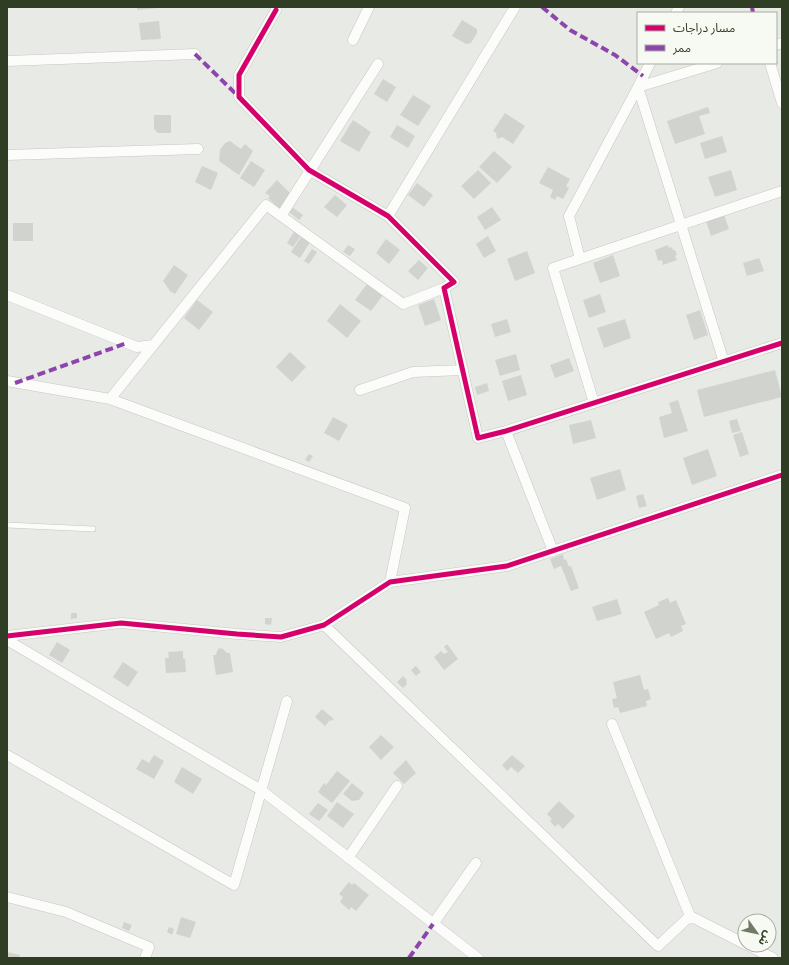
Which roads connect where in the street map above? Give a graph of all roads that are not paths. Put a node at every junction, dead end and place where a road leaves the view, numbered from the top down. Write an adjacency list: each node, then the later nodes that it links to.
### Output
1 (369, 7): 4 (street)
2 (515, 7): 18 (street)
3 (275, 8): 15 (street)
4 (353, 40)
5 (195, 54): 6 (street)
6 (7, 61)
7 (378, 64): 15 (street)
8 (650, 64): 11 (street)
9 (715, 64): 11 (street)
10 (770, 64): 12 (street)
11 (638, 87): 19 (street); 20 (street)
12 (782, 103)
13 (198, 149): 14 (street)
14 (7, 156)
15 (309, 170): 17 (street); 18 (street)
16 (782, 191): 19 (street)
17 (281, 216): 21 (street); 24 (street)
18 (388, 216): 21 (street)
19 (681, 225): 20 (street); 25 (street)
20 (580, 259): 30 (street)
21 (444, 288): 26 (street)
22 (7, 295): 24 (street)
23 (782, 344): 25 (street)
24 (153, 345): 29 (street)
25 (724, 362): 30 (street)
26 (463, 370): 28 (street); 31 (street)
27 (7, 382): 29 (street)
28 (360, 390)
29 (110, 399): 36 (street)
30 (594, 403): 31 (street)
31 (506, 431): 35 (street)
32 (782, 475): 35 (street)
33 (7, 525): 34 (lane)
34 (93, 529)
35 (552, 551): 36 (street)
36 (390, 582): 37 (street)
37 (324, 625): 38 (street); 48 (street)
38 (7, 636)
39 (7, 640): 44 (street)
40 (287, 701): 44 (street)
41 (612, 724): 48 (street)
42 (7, 755): 44 (street)
43 (397, 786): 45 (street)
44 (261, 790): 45 (street)
45 (348, 858): 49 (street)
46 (476, 863): 49 (street)
47 (7, 897): 52 (street)
48 (690, 916): 50 (street)
49 (433, 924): 53 (street)
50 (737, 940)
51 (763, 953): 54 (street)
52 (145, 958)
53 (478, 958)
54 (773, 958)

